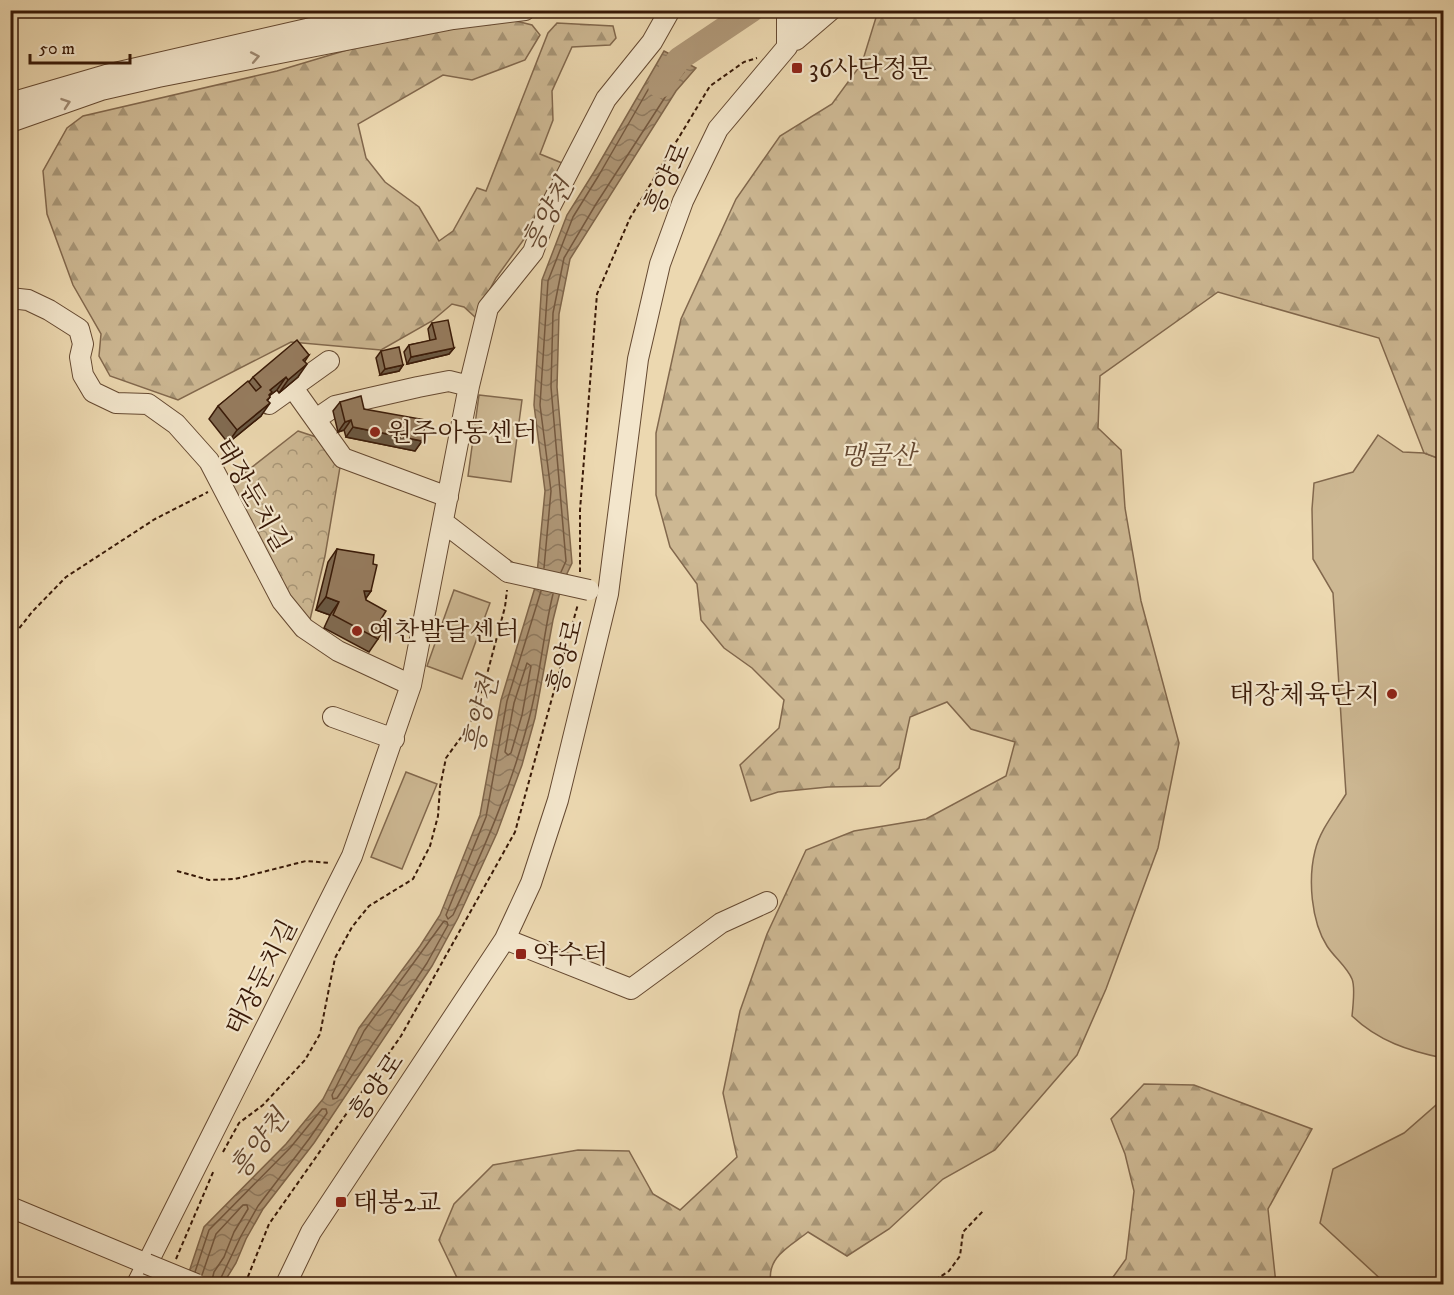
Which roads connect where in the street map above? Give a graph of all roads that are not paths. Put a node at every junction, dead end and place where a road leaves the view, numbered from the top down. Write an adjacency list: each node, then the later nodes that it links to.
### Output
1 (414, 10): 8 (street)
2 (525, 10): 9 (street, one-way to 2)
3 (670, 10): 12 (street, 태장둔치길)
4 (807, 10): 7 (street, 흥양로)
5 (831, 10): 7 (street)
6 (787, 11): 7 (street)
7 (787, 47): 18 (street, 흥양로)
8 (10, 103)
9 (10, 122)
10 (10, 298): 19 (street, 태장둔치길)
11 (329, 361): 13 (street)
12 (469, 386): 15 (street); 16 (street, 태장둔치길)
13 (293, 388): 14 (street); 15 (street)
14 (269, 404)
15 (316, 419): 16 (street)
16 (448, 496): 17 (street, 태장둔치길)
17 (443, 522): 18 (street, bridge); 19 (street, 태장둔치길)
18 (590, 589): 23 (street, 흥양로)
19 (411, 685): 21 (street, 태장둔치길)
20 (333, 717): 21 (street)
21 (394, 739): 25 (street, 태장둔치길)
22 (767, 902): 23 (street)
23 (506, 939): 28 (street, 흥양로)
24 (10, 1207): 25 (street)
25 (147, 1264): 26 (street, 태장둔치길); 27 (street, bridge)
26 (137, 1284)
27 (196, 1284)
28 (286, 1284)

